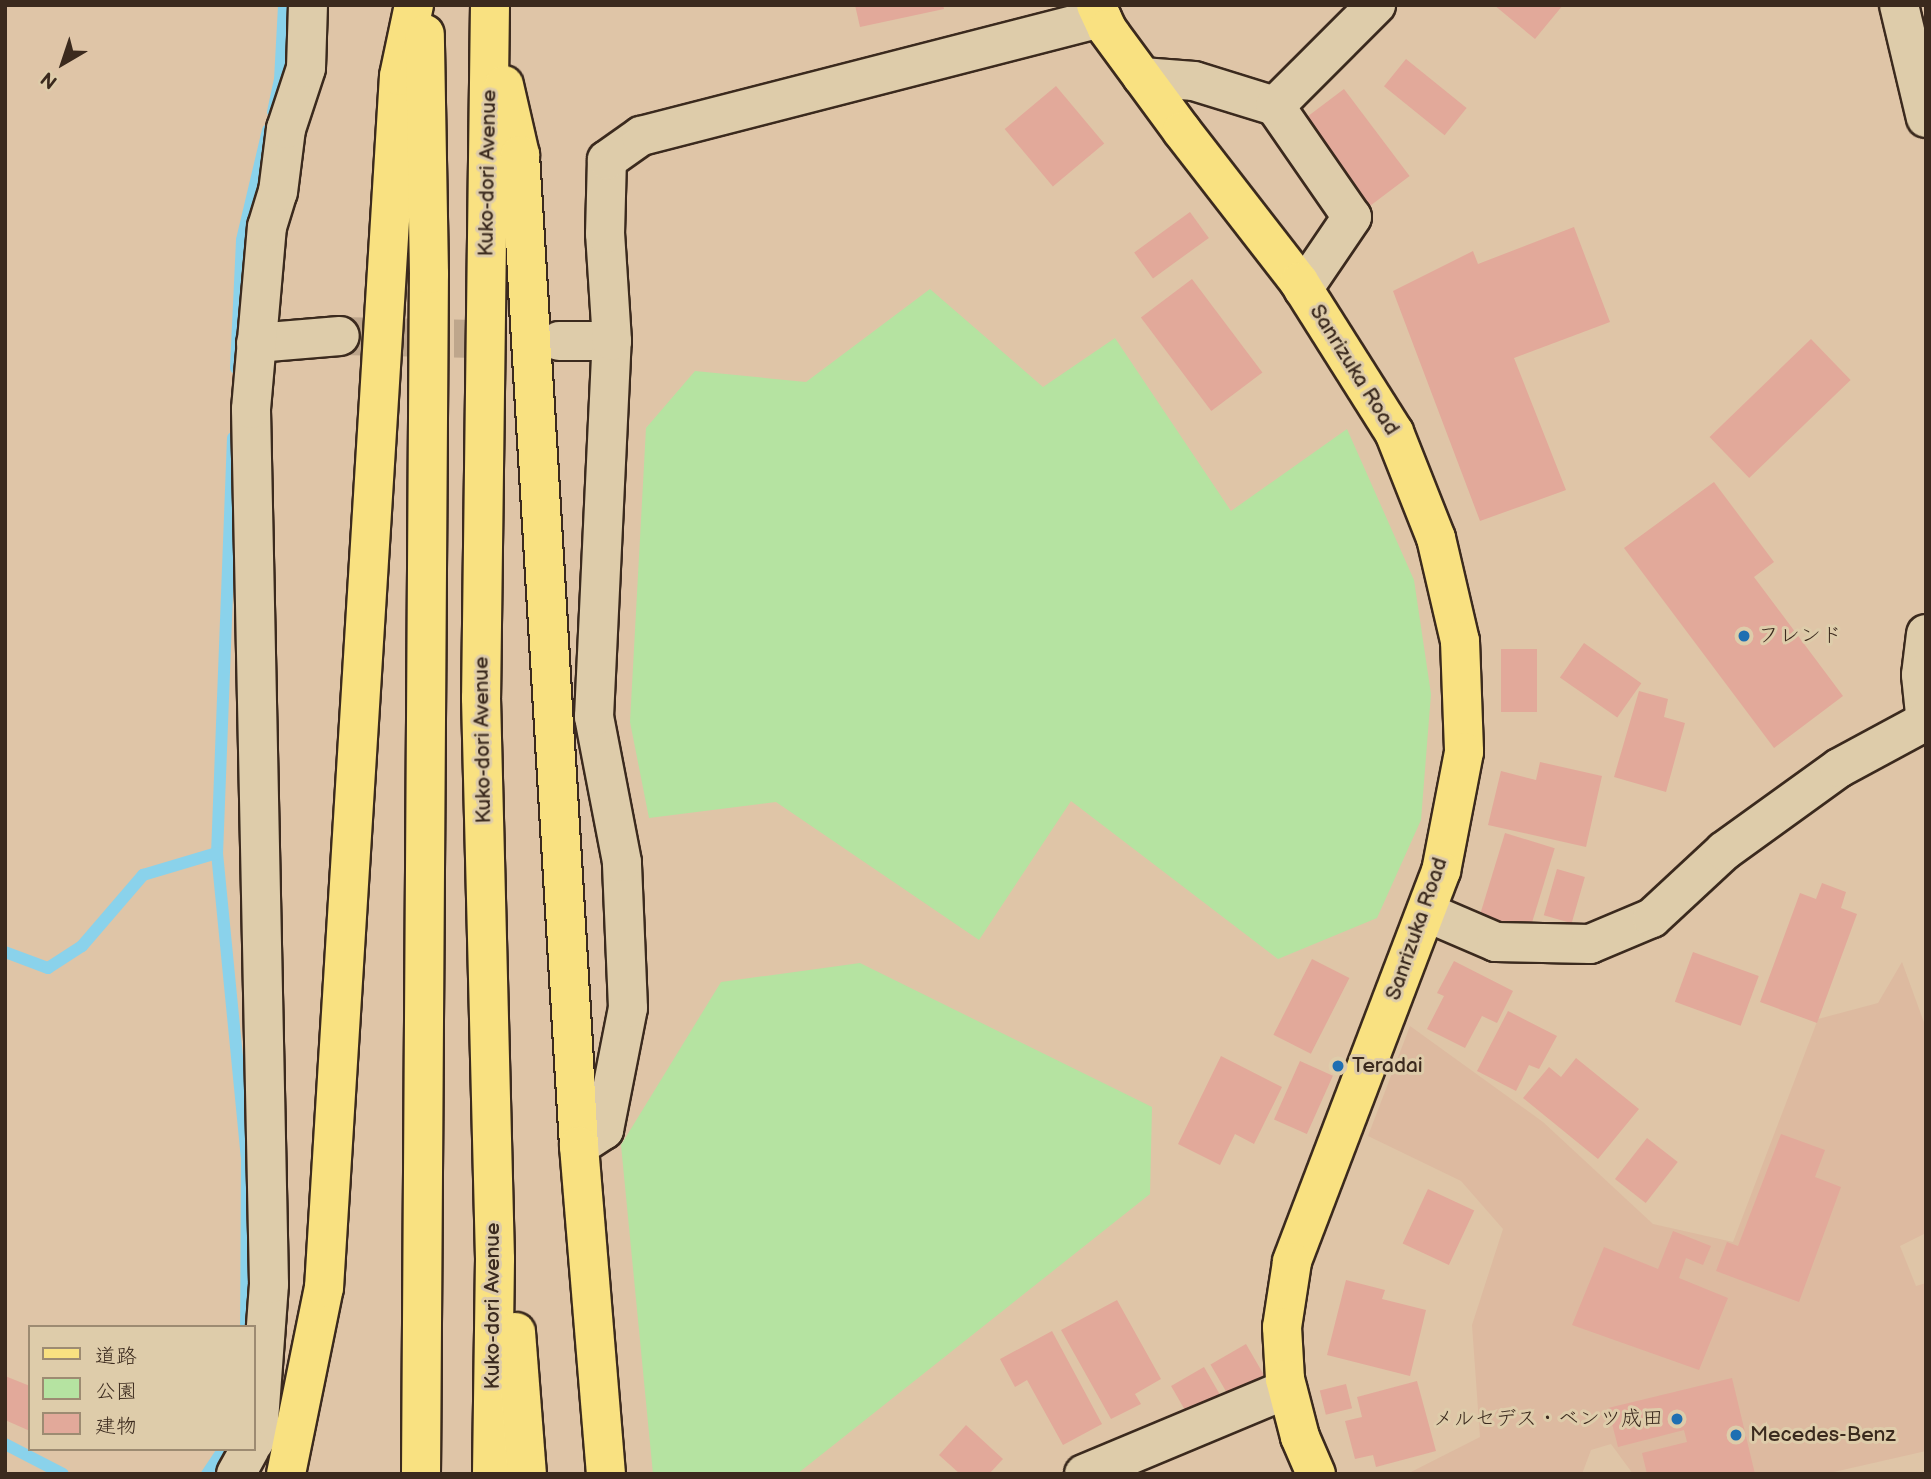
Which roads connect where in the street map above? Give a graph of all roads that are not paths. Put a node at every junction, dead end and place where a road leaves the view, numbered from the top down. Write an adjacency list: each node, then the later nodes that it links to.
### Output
1 (308, 5): 15 (street)
2 (414, 5): 26 (main road)
3 (424, 5): 27 (main road)
4 (1376, 5): 9 (street)
5 (1899, 5): 10 (street)
6 (1099, 12): 8 (main road, Sanrizuka Road); 14 (street)
7 (490, 15): 20 (main road); 21 (main road, Kuko-dori Avenue)
8 (1142, 77): 9 (street); 11 (main road, Sanrizuka Road)
9 (1275, 106): 11 (street)
10 (1926, 118)
11 (1303, 289): 19 (main road, Sanrizuka Road)
12 (340, 336): 15 (street)
13 (559, 341): 14 (street)
14 (612, 341): 20 (street)
15 (256, 343): 23 (street)
16 (1926, 634): 17 (street)
17 (1923, 675): 18 (street)
18 (1926, 722): 19 (street)
19 (1426, 912): 22 (main road, Sanrizuka Road)
20 (579, 1146): 30 (main road)
21 (495, 1259): 28 (main road, Kuko-dori Avenue); 29 (main road)
22 (1287, 1389): 31 (street); 32 (main road, Sanrizuka Road)
23 (256, 1438)
24 (249, 1451): 25 (street)
25 (236, 1474)
26 (286, 1474)
27 (421, 1474)
28 (492, 1474)
29 (527, 1474)
30 (606, 1474)
31 (1084, 1474)
32 (1316, 1474)

